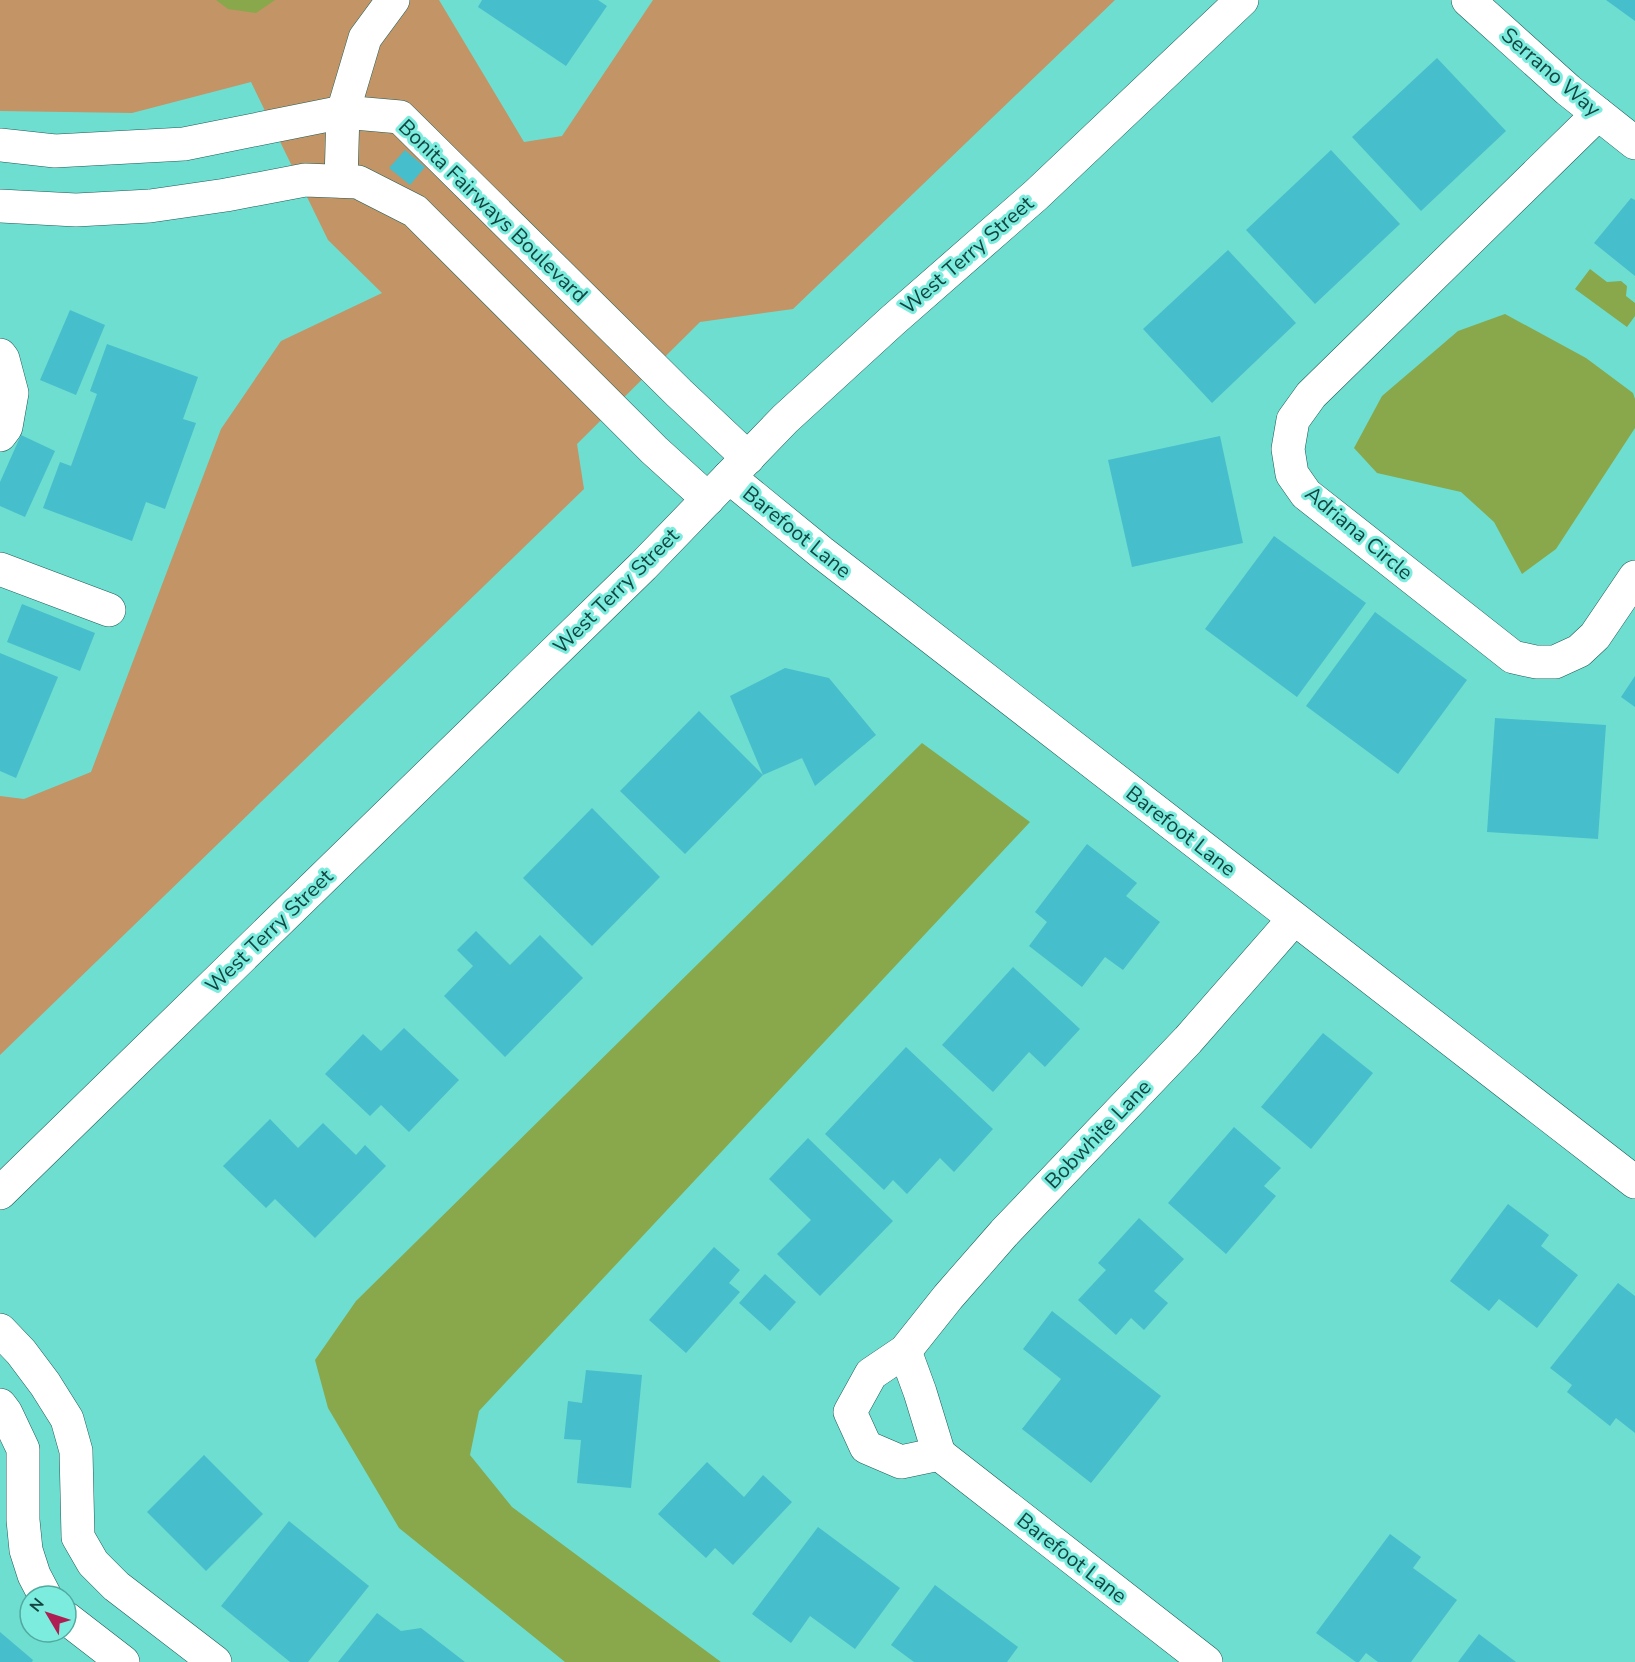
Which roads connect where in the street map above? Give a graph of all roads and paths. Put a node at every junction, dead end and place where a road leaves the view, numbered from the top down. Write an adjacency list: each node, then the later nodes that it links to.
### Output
1 (393, 0): 4 (street)
2 (1242, 0): 12 (street, West Terry Street)
3 (1468, 0): 5 (street, Serrano Way)
4 (342, 112): 7 (street, Bonita Fairways Boulevard); 8 (street); 12 (street, Bonita Fairways Boulevard)
5 (1598, 114): 6 (street, Serrano Way); 14 (street, Adriana Circle)
6 (1635, 143)
7 (0, 146)
8 (341, 181): 9 (street); 12 (street)
9 (0, 206)
10 (0, 355): 11 (street)
11 (0, 435)
12 (728, 478): 16 (street, Barefoot Lane); 18 (street, West Terry Street)
13 (0, 569): 15 (street)
14 (1635, 577)
15 (109, 610)
16 (1294, 919): 17 (street, Barefoot Lane); 20 (street, Bobwhite Lane)
17 (1635, 1182)
18 (0, 1193)
19 (0, 1330): 21 (street)
20 (905, 1352): 23 (street); 23 (street, Bobwhite Lane)
21 (54, 1400): 22 (street); 27 (street)
22 (6, 1416): 24 (street)
23 (939, 1454): 28 (street, Barefoot Lane)
24 (39, 1584)
25 (78, 1627): 26 (street)
26 (123, 1662)
27 (215, 1662)
28 (1206, 1662)

